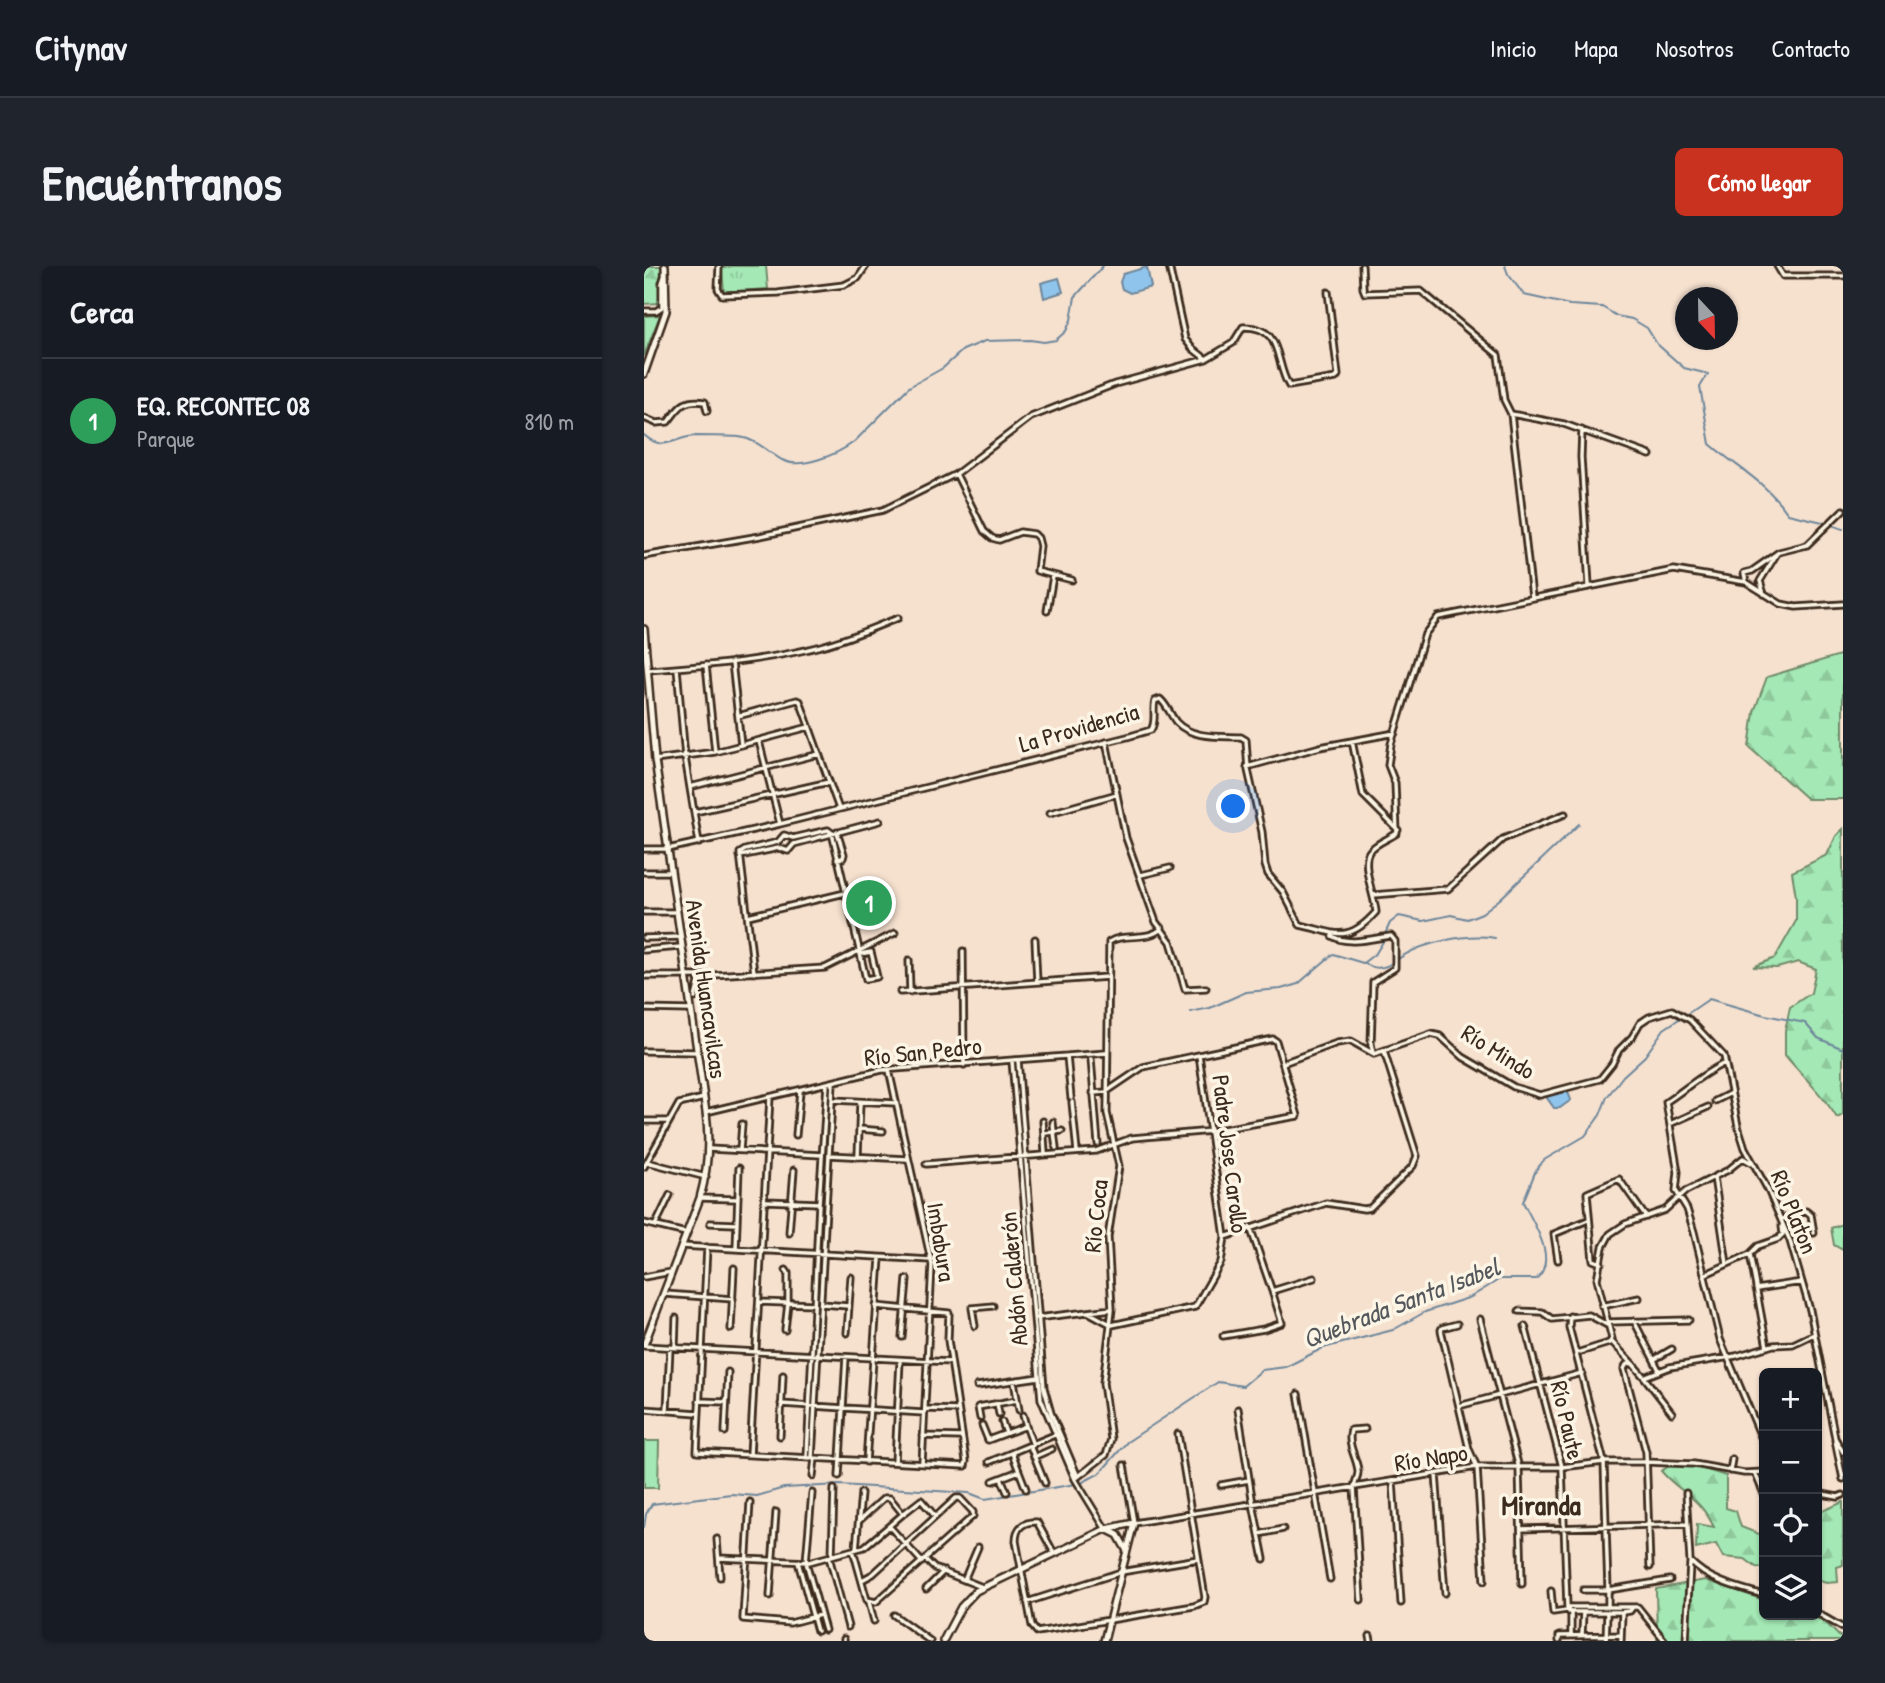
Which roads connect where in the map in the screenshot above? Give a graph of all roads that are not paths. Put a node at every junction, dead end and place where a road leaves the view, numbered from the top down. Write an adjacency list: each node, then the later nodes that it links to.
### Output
1 (665, 266): 7 (street)
2 (719, 266): 3 (street)
3 (866, 266)
4 (1169, 266): 11 (street)
5 (1362, 266): 14 (street)
6 (1777, 266): 8 (street)
7 (666, 276): 10 (street); 12 (street)
8 (1843, 276)
9 (1328, 292): 11 (street)
10 (644, 311)
11 (1206, 359): 18 (street)
12 (644, 374)
13 (707, 411): 15 (street)
14 (1511, 414): 16 (street); 27 (street)
15 (644, 418)
16 (1582, 430): 17 (street); 25 (street)
17 (1650, 455)
18 (956, 474): 21 (street); 22 (street)
19 (1843, 510): 20 (street)
20 (1777, 553): 24 (street); 26 (street)
21 (644, 556)
22 (1053, 576): 23 (street); 29 (street)
23 (1072, 580)
24 (1746, 582): 25 (street); 26 (street)
25 (1589, 586): 27 (street)
26 (1764, 595): 28 (street)
27 (1532, 597): 38 (street)
28 (1843, 604)
29 (1047, 611)
30 (898, 618): 32 (street)
31 (644, 629): 35 (street, Avenida Huancavilcas)
32 (732, 662): 33 (street); 36 (street)
33 (706, 665): 34 (street); 45 (street)
34 (677, 667): 35 (street); 47 (street)
35 (647, 670): 48 (street, Avenida Huancavilcas)
36 (738, 716): 37 (street); 44 (street)
37 (808, 727): 40 (street); 46 (street)
38 (1395, 733): 39 (street); 43 (street)
39 (1386, 735): 41 (street); 43 (street)
40 (758, 741): 44 (street); 50 (street)
41 (1352, 741): 49 (street); 61 (street)
42 (1106, 742): 49 (street, La Providencia); 53 (street); 55 (street, La Providencia)
43 (1391, 744): 61 (street)
44 (741, 745): 45 (street)
45 (715, 752): 47 (street)
46 (819, 754): 50 (street); 51 (street)
47 (685, 757): 48 (street); 52 (street)
48 (655, 760): 69 (street, Avenida Huancavilcas)
49 (1247, 768): 83 (street, La Providencia)
50 (766, 769): 52 (street); 54 (street)
51 (829, 782): 54 (street); 55 (street)
52 (690, 787): 56 (street)
53 (1117, 794): 57 (street); 75 (street)
54 (773, 795): 56 (street); 60 (street)
55 (839, 808): 60 (street, La Providencia)
56 (694, 812): 65 (street)
57 (1050, 813)
58 (1565, 814): 77 (street)
59 (880, 821): 62 (street)
60 (780, 824): 65 (street, La Providencia)
61 (1398, 830): 77 (street)
62 (834, 833): 63 (street); 66 (street); 71 (street); 71 (street)
63 (793, 838): 64 (street); 66 (street)
64 (778, 842): 67 (street); 70 (street)
65 (699, 843): 69 (street, La Providencia)
66 (794, 844): 67 (street)
67 (779, 848): 70 (street)
68 (644, 849): 69 (street, La Providencia)
69 (668, 849): 73 (street, Avenida Huancavilcas)
70 (740, 856): 80 (street)
71 (837, 859): 76 (street)
72 (1170, 868): 75 (street)
73 (671, 872): 74 (street); 79 (street, Avenida Huancavilcas)
74 (644, 873)
75 (1141, 875): 81 (street)
76 (845, 893): 80 (street); 90 (street)
77 (1373, 895): 83 (street)
78 (644, 912): 79 (street)
79 (676, 912): 84 (street, Avenida Huancavilcas)
80 (747, 916): 92 (street)
81 (1161, 928): 96 (street, Río Coca); 99 (street)
82 (895, 933): 90 (street)
83 (1330, 934): 110 (street, La Providencia)
84 (680, 937): 85 (street); 87 (street, Avenida Huancavilcas)
85 (644, 939)
86 (1035, 939): 97 (street)
87 (681, 947): 88 (street); 95 (street, Avenida Huancavilcas)
88 (644, 950)
89 (964, 951): 98 (street)
90 (859, 952): 90 (street); 92 (street)
91 (909, 960): 101 (street)
92 (754, 972): 94 (street)
93 (644, 976): 95 (street)
94 (696, 976): 95 (street); 102 (street)
95 (685, 977): 104 (street, Avenida Huancavilcas)
96 (1108, 977): 97 (street); 109 (street, Río Coca)
97 (1037, 982): 98 (street)
98 (964, 987): 101 (street); 117 (street)
99 (1206, 988)
100 (900, 992): 101 (street)
101 (910, 992)
102 (695, 998)
103 (644, 1009): 104 (street)
104 (690, 1010): 107 (street, Avenida Huancavilcas)
105 (1672, 1010): 108 (street, Río Mindo); 116 (street, Río Platon)
106 (644, 1051): 107 (street)
107 (697, 1052): 125 (street, Avenida Huancavilcas)
108 (1384, 1052): 110 (street, Río Mindo); 181 (street)
109 (1106, 1053): 112 (street, Río San Pedro); 121 (street, Río Coca)
110 (1373, 1054): 115 (street, Río Mindo)
111 (1199, 1055): 115 (street); 121 (street); 141 (street, Padre Jose Carollo)
112 (1067, 1056): 114 (street, Río San Pedro); 152 (street)
113 (1091, 1059): 122 (street)
114 (1015, 1060): 117 (street, Río San Pedro); 156 (street, Abdón Calderón)
115 (1283, 1063): 141 (street)
116 (1726, 1063): 123 (street, Río Platon); 137 (street)
117 (964, 1065): 118 (street, Río San Pedro)
118 (889, 1070): 119 (street, Río San Pedro); 129 (street, Imbabura)
119 (830, 1084): 120 (street, Río San Pedro); 126 (street); 153 (street)
120 (800, 1091): 124 (street, Río San Pedro); 144 (street)
121 (1106, 1092): 122 (street); 146 (street, Río Coca)
122 (1093, 1093): 145 (street)
123 (1731, 1093): 127 (street); 147 (street, Río Platon)
124 (770, 1097): 131 (street, Río San Pedro); 151 (street)
125 (704, 1098): 131 (street, Avenida Huancavilcas); 133 (street)
126 (833, 1100): 128 (street); 154 (street)
127 (1715, 1101)
128 (860, 1102): 129 (street); 138 (street)
129 (896, 1103): 159 (street, Imbabura)
130 (1708, 1107): 137 (street)
131 (706, 1112): 149 (street, Avenida Huancavilcas)
132 (644, 1121): 133 (street)
133 (669, 1121): 161 (street)
134 (1043, 1121): 143 (street)
135 (1053, 1122): 142 (street)
136 (742, 1124): 150 (street)
137 (1670, 1124): 168 (street)
138 (859, 1129): 139 (street); 157 (street)
139 (883, 1131)
140 (1062, 1131): 142 (street)
141 (1212, 1131): 146 (street); 185 (street, Padre Jose Carollo)
142 (1054, 1132): 143 (street); 148 (street)
143 (1045, 1133): 155 (street)
144 (796, 1135)
145 (1098, 1144)
146 (1113, 1144): 152 (street); 222 (street, Río Coca)
147 (1745, 1147): 158 (street); 162 (street, Río Platon)
148 (1056, 1148)
149 (709, 1149): 150 (street); 165 (street, Avenida Huancavilcas)
150 (740, 1150): 151 (street)
151 (768, 1151): 153 (street); 171 (street)
152 (1077, 1152): 155 (street)
153 (822, 1155): 154 (street); 173 (street)
154 (830, 1155): 157 (street); 191 (street)
155 (1045, 1155): 156 (street)
156 (1023, 1156): 160 (street); 229 (street, Abdón Calderón)
157 (858, 1157): 159 (street)
158 (1743, 1158): 162 (street); 166 (street)
159 (907, 1159): 194 (street, Imbabura)
160 (926, 1164)
161 (645, 1165): 165 (street)
162 (1755, 1165): 176 (street, Río Platon)
163 (739, 1168): 170 (street)
164 (794, 1170): 172 (street)
165 (706, 1177): 169 (street, Avenida Huancavilcas)
166 (1714, 1177): 168 (street); 197 (street)
167 (670, 1195): 180 (street)
168 (1680, 1196): 174 (street); 201 (street)
169 (700, 1198): 170 (street); 182 (street, Avenida Huancavilcas)
170 (737, 1199): 179 (street)
171 (766, 1201): 172 (street); 189 (street)
172 (793, 1202): 173 (street); 184 (street)
173 (818, 1203): 190 (street)
174 (1646, 1217): 175 (street); 196 (street)
175 (1588, 1220): 195 (street); 196 (street)
176 (1782, 1220): 183 (street); 192 (street); 206 (street, Río Platon)
177 (644, 1223): 180 (street)
178 (710, 1223): 179 (street)
179 (736, 1224): 188 (street)
180 (656, 1226): 182 (street)
181 (1250, 1227): 185 (street); 208 (street)
182 (686, 1233): 186 (street, Avenida Huancavilcas)
183 (1814, 1233)
184 (789, 1234)
185 (1225, 1237): 235 (street, Padre Jose Carollo)
186 (681, 1246): 187 (street); 200 (street, Avenida Huancavilcas)
187 (707, 1247): 188 (street); 210 (street)
188 (736, 1248): 189 (street)
189 (763, 1250): 190 (street); 213 (street)
190 (817, 1253): 191 (street); 215 (street)
191 (823, 1254): 193 (street); 216 (street)
192 (1750, 1254): 197 (street); 207 (street)
193 (880, 1258): 194 (street); 218 (street)
194 (931, 1260): 223 (street, Imbabura)
195 (1558, 1260)
196 (1601, 1263): 220 (street)
197 (1727, 1264): 201 (street)
198 (734, 1268): 211 (street)
199 (786, 1270): 214 (street)
200 (671, 1272): 202 (street); 209 (street, Avenida Huancavilcas)
201 (1706, 1274): 256 (street)
202 (644, 1277)
203 (851, 1277): 217 (street)
204 (1314, 1278): 208 (street)
205 (907, 1279): 221 (street)
206 (1802, 1282): 207 (street); 242 (street, Río Platon)
207 (1756, 1289): 248 (street)
208 (1272, 1291): 243 (street)
209 (663, 1294): 210 (street); 246 (street, Avenida Huancavilcas)
210 (704, 1296): 211 (street); 249 (street)
211 (733, 1298): 239 (street)
212 (1639, 1298): 220 (street)
213 (760, 1302): 214 (street); 251 (street)
214 (788, 1303): 215 (street); 240 (street)
215 (815, 1304): 216 (street); 253 (street)
216 (821, 1304): 217 (street); 254 (street)
217 (848, 1306): 241 (street)
218 (876, 1306): 221 (street); 257 (street)
219 (993, 1306): 236 (street)
220 (1602, 1306): 233 (street)
221 (904, 1308): 223 (street); 244 (street)
222 (1112, 1309): 225 (street); 235 (street, Río Coca)
223 (931, 1310): 260 (street); 261 (street, Imbabura)
224 (1519, 1311): 227 (street)
225 (1088, 1312): 229 (street); 235 (street)
226 (1570, 1316): 227 (street); 233 (street); 238 (street)
227 (1562, 1317): 238 (street)
228 (676, 1318): 247 (street)
229 (1037, 1318): 267 (street, Abdón Calderón); 303 (street, Abdón Calderón)
230 (1480, 1319): 273 (street)
231 (1634, 1321): 232 (street); 233 (street); 258 (street)
232 (1689, 1321)
233 (1607, 1323): 245 (street)
234 (1457, 1324): 279 (street)
235 (1112, 1325): 336 (street, Río Coca)
236 (975, 1326)
237 (1525, 1326): 270 (street, Río Paute)
238 (1569, 1327): 252 (street)
239 (731, 1329)
240 (785, 1330)
241 (847, 1334)
242 (1815, 1334): 248 (street); 308 (street, Río Platon)
243 (1223, 1336)
244 (902, 1337)
245 (1611, 1341): 252 (street); 262 (street)
246 (644, 1346): 247 (street)
247 (672, 1347): 249 (street); 285 (street)
248 (1767, 1347): 256 (street)
249 (702, 1349): 251 (street); 275 (street)
250 (1672, 1349): 258 (street)
251 (757, 1352): 253 (street); 313 (street)
252 (1577, 1353): 265 (street)
253 (813, 1355): 254 (street); 280 (street)
254 (819, 1355): 255 (street); 281 (street)
255 (846, 1357): 257 (street); 282 (street)
256 (1727, 1357): 263 (street); 301 (street)
257 (874, 1359): 259 (street); 286 (street)
258 (1655, 1359): 263 (street)
259 (900, 1361): 261 (street); 289 (street)
260 (951, 1362): 261 (street); 287 (street)
261 (927, 1363): 290 (street, Imbabura)
262 (1632, 1363): 268 (street); 322 (street)
263 (1659, 1370): 268 (street)
264 (728, 1372): 276 (street)
265 (1582, 1373): 270 (street); 321 (street)
266 (783, 1375): 277 (street)
267 (1039, 1377): 269 (street); 303 (street, Abdón Calderón)
268 (1644, 1377): 292 (street)
269 (1014, 1381): 271 (street); 274 (street)
270 (1541, 1384): 273 (street); 326 (street, Río Paute)
271 (977, 1386)
272 (1298, 1394): 350 (street)
273 (1500, 1396): 279 (street); 327 (street)
274 (1017, 1400): 278 (street); 288 (street)
275 (699, 1401): 276 (street); 291 (street)
276 (725, 1402): 300 (street)
277 (782, 1404): 280 (street); 305 (street)
278 (997, 1404): 293 (street); 295 (street)
279 (1459, 1406): 325 (street)
280 (810, 1407): 281 (street); 315 (street)
281 (815, 1407): 282 (street); 315 (street)
282 (843, 1408): 286 (street); 316 (street)
283 (644, 1409): 285 (street)
284 (1238, 1409): 339 (street)
285 (667, 1410): 291 (street)
286 (869, 1410): 289 (street); 318 (street)
287 (958, 1410): 290 (street); 307 (street)
288 (1019, 1410)
289 (897, 1411): 290 (street); 319 (street)
290 (925, 1411): 306 (street, Imbabura)
291 (698, 1413): 313 (street)
292 (1672, 1413)
293 (999, 1415)
294 (1023, 1415): 298 (street)
295 (980, 1418)
296 (1002, 1422): 302 (street)
297 (982, 1425): 302 (street)
298 (1026, 1426): 302 (street); 309 (street)
299 (1365, 1429): 344 (street)
300 (725, 1432)
301 (1759, 1432)
302 (1006, 1433)
303 (1058, 1434): 309 (street); 336 (street, Abdón Calderón)
304 (1178, 1434): 357 (street)
305 (780, 1436)
306 (923, 1436): 307 (street); 323 (street, Imbabura)
307 (962, 1437): 323 (street)
308 (1835, 1438): 311 (street, Río Platon); 337 (street)
309 (1031, 1445): 312 (street); 314 (street)
310 (1052, 1449): 314 (street)
311 (1843, 1452)
312 (1012, 1453): 320 (street); 328 (street)
313 (750, 1455): 315 (street)
314 (1034, 1457): 342 (street)
315 (811, 1458): 316 (street); 333 (street)
316 (840, 1460): 318 (street); 334 (street)
317 (1732, 1460): 329 (street)
318 (866, 1462): 319 (street)
319 (895, 1462): 323 (street)
320 (989, 1462)
321 (1604, 1462): 322 (street, Río Napo); 326 (street, Río Napo); 365 (street)
322 (1647, 1462): 329 (street, Río Napo); 363 (street)
323 (922, 1464)
324 (1124, 1465): 361 (street)
325 (1477, 1467): 327 (street, Río Napo); 332 (street, Río Napo); 396 (street)
326 (1562, 1467): 327 (street, Río Napo); 366 (street, Río Paute)
327 (1519, 1468): 368 (street)
328 (1019, 1471): 335 (street); 346 (street)
329 (1730, 1471): 330 (street, Río Napo)
330 (1755, 1473): 331 (street, Río Napo); 341 (street)
331 (1759, 1473)
332 (1436, 1474): 340 (street, Río Napo); 403 (street)
333 (813, 1476)
334 (839, 1476)
335 (1001, 1478): 338 (street); 347 (street)
336 (1077, 1478): 369 (street, Abdón Calderón)
337 (1843, 1479)
338 (993, 1480)
339 (1249, 1480): 343 (street); 355 (street)
340 (1393, 1481): 344 (street, Río Napo); 409 (street)
341 (1759, 1482)
342 (1045, 1483)
343 (1221, 1485)
344 (1354, 1487): 350 (street, Río Napo); 406 (street)
345 (834, 1489): 377 (street)
346 (1026, 1489)
347 (1007, 1492)
348 (812, 1493): 386 (street)
349 (860, 1493): 360 (street)
350 (1316, 1493): 355 (street, Río Napo); 392 (street)
351 (1686, 1493): 362 (street)
352 (1822, 1494): 353 (street)
353 (1843, 1496)
354 (750, 1502): 379 (street)
355 (1253, 1504): 357 (street, Río Napo); 370 (street)
356 (776, 1512): 382 (street)
357 (1192, 1513): 361 (street, Río Napo); 380 (street)
358 (903, 1514): 359 (street); 360 (street); 364 (street)
359 (936, 1516): 372 (street); 383 (street)
360 (859, 1521): 374 (street)
361 (1134, 1523): 369 (street, Río Napo); 375 (street)
362 (1687, 1524): 363 (street); 384 (street)
363 (1647, 1525): 365 (street); 387 (street)
364 (889, 1526): 372 (street); 374 (street)
365 (1605, 1526): 366 (street); 401 (street)
366 (1563, 1527): 368 (street); 412 (street, Río Paute)
367 (1283, 1529): 370 (street)
368 (1521, 1529): 397 (street)
369 (1105, 1530): 375 (street); 376 (street, Río Napo)
370 (1259, 1534): 381 (street)
371 (717, 1539): 378 (street)
372 (905, 1544): 383 (street); 393 (street)
373 (978, 1547): 394 (street)
374 (855, 1550): 377 (street); 393 (street)
375 (1126, 1551): 390 (street)
376 (1054, 1553): 388 (street, Río Napo); 388 (street)
377 (831, 1556): 386 (street); 421 (street)
378 (719, 1558): 379 (street); 391 (street)
379 (746, 1559): 382 (street); 417 (street)
380 (1198, 1559): 390 (street); 420 (street)
381 (1264, 1559)
382 (773, 1560): 385 (street); 405 (street)
383 (923, 1561): 389 (street); 407 (street)
384 (1690, 1561): 404 (street); 435 (street)
385 (798, 1562): 386 (street); 417 (street)
386 (806, 1562): 415 (street)
387 (1650, 1567)
388 (1021, 1568): 398 (street, Río Napo); 408 (street)
389 (944, 1571): 394 (street); 399 (street)
390 (1121, 1572): 408 (street); 420 (street)
391 (720, 1577)
392 (1330, 1579)
393 (862, 1580): 407 (street)
394 (964, 1580): 398 (street)
395 (1670, 1580): 401 (street)
396 (1484, 1581)
397 (1522, 1584)
398 (982, 1587): 431 (street)
399 (926, 1589)
400 (1583, 1590): 401 (street)
401 (1608, 1590): 411 (street)
402 (1551, 1591): 412 (street)
403 (1445, 1593)
404 (1759, 1593)
405 (770, 1596)
406 (1361, 1600)
407 (869, 1602): 419 (street)
408 (1027, 1602): 420 (street)
409 (1401, 1603)
410 (1633, 1607): 411 (street); 414 (street); 434 (street)
411 (1608, 1609): 412 (street); 413 (street); 414 (street); 429 (street)
412 (1568, 1610): 413 (street); 426 (street, Río Paute)
413 (1583, 1612): 425 (street)
414 (1622, 1612): 428 (street)
415 (820, 1615): 417 (street); 423 (street)
416 (894, 1615): 430 (street)
417 (813, 1616): 424 (street)
418 (1822, 1616): 422 (street)
419 (874, 1621)
420 (1109, 1621): 432 (street)
421 (848, 1627)
422 (1843, 1628)
423 (825, 1630)
424 (817, 1631)
425 (1582, 1635): 426 (street); 427 (street)
426 (1573, 1638): 433 (street)
427 (1591, 1638): 429 (street)
428 (1621, 1638): 429 (street)
429 (1606, 1639)
430 (930, 1641)
431 (943, 1641)
432 (1104, 1641)
433 (1559, 1641)
434 (1665, 1641)
435 (1686, 1641)

